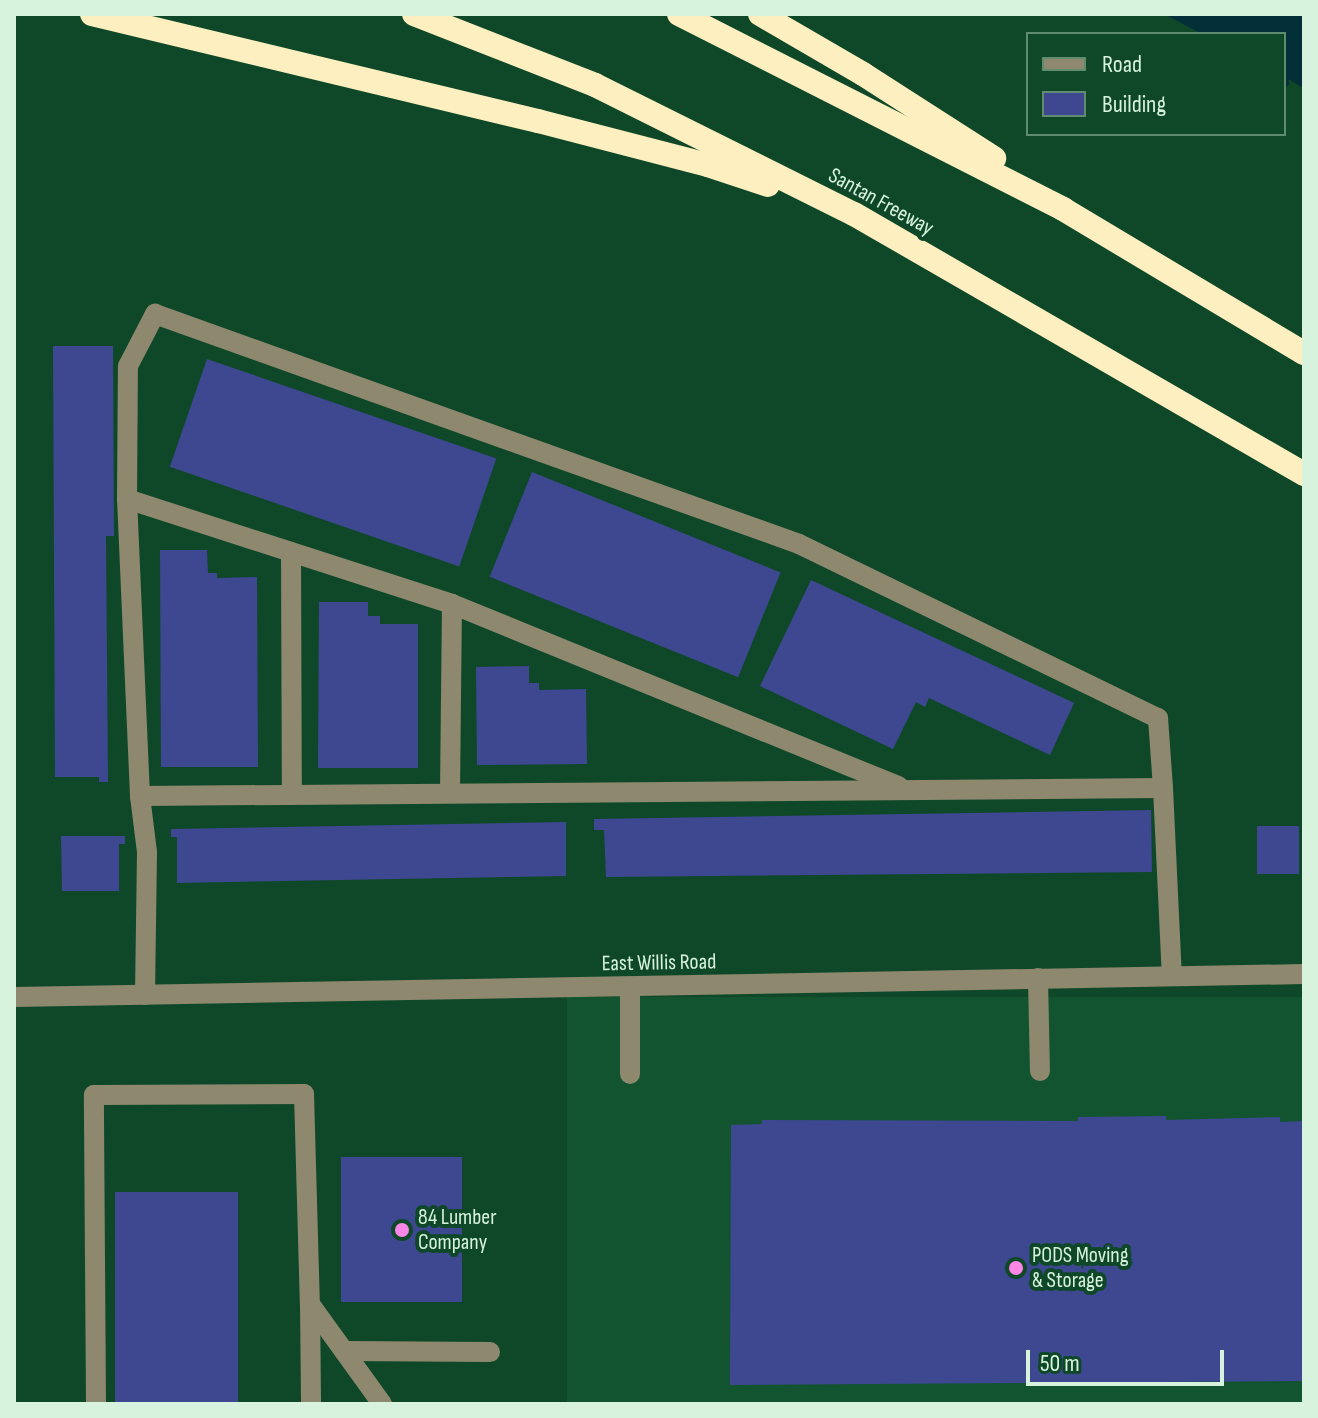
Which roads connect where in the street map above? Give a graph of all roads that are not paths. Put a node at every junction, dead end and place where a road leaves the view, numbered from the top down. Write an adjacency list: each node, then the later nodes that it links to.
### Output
1 (414, 14): 5 (highway, Santan Freeway)
2 (679, 14): 6 (highway)
3 (760, 14): 6 (highway)
4 (98, 16): 5 (highway)
5 (854, 214): 8 (highway, Santan Freeway)
6 (1151, 259): 7 (highway)
7 (1304, 353)
8 (1304, 474)
9 (127, 499): 10 (street); 12 (street); 16 (street)
10 (291, 552): 11 (street); 15 (street)
11 (452, 604): 13 (street); 14 (street)
12 (1163, 788): 13 (street); 18 (street)
13 (906, 789): 14 (street)
14 (450, 793): 15 (street)
15 (292, 795): 16 (street)
16 (140, 796): 21 (street)
17 (1304, 974): 18 (street, East Willis Road)
18 (1172, 976): 19 (street, East Willis Road)
19 (1038, 978): 20 (street, East Willis Road); 23 (street)
20 (630, 988): 21 (street, East Willis Road); 24 (street)
21 (145, 995): 22 (street, East Willis Road)
22 (14, 997)
23 (1040, 1071)
24 (630, 1074)
25 (310, 1304): 26 (street); 28 (street); 29 (street)
26 (344, 1351): 27 (street); 30 (street)
27 (490, 1352)
28 (96, 1404)
29 (311, 1404)
30 (382, 1404)

